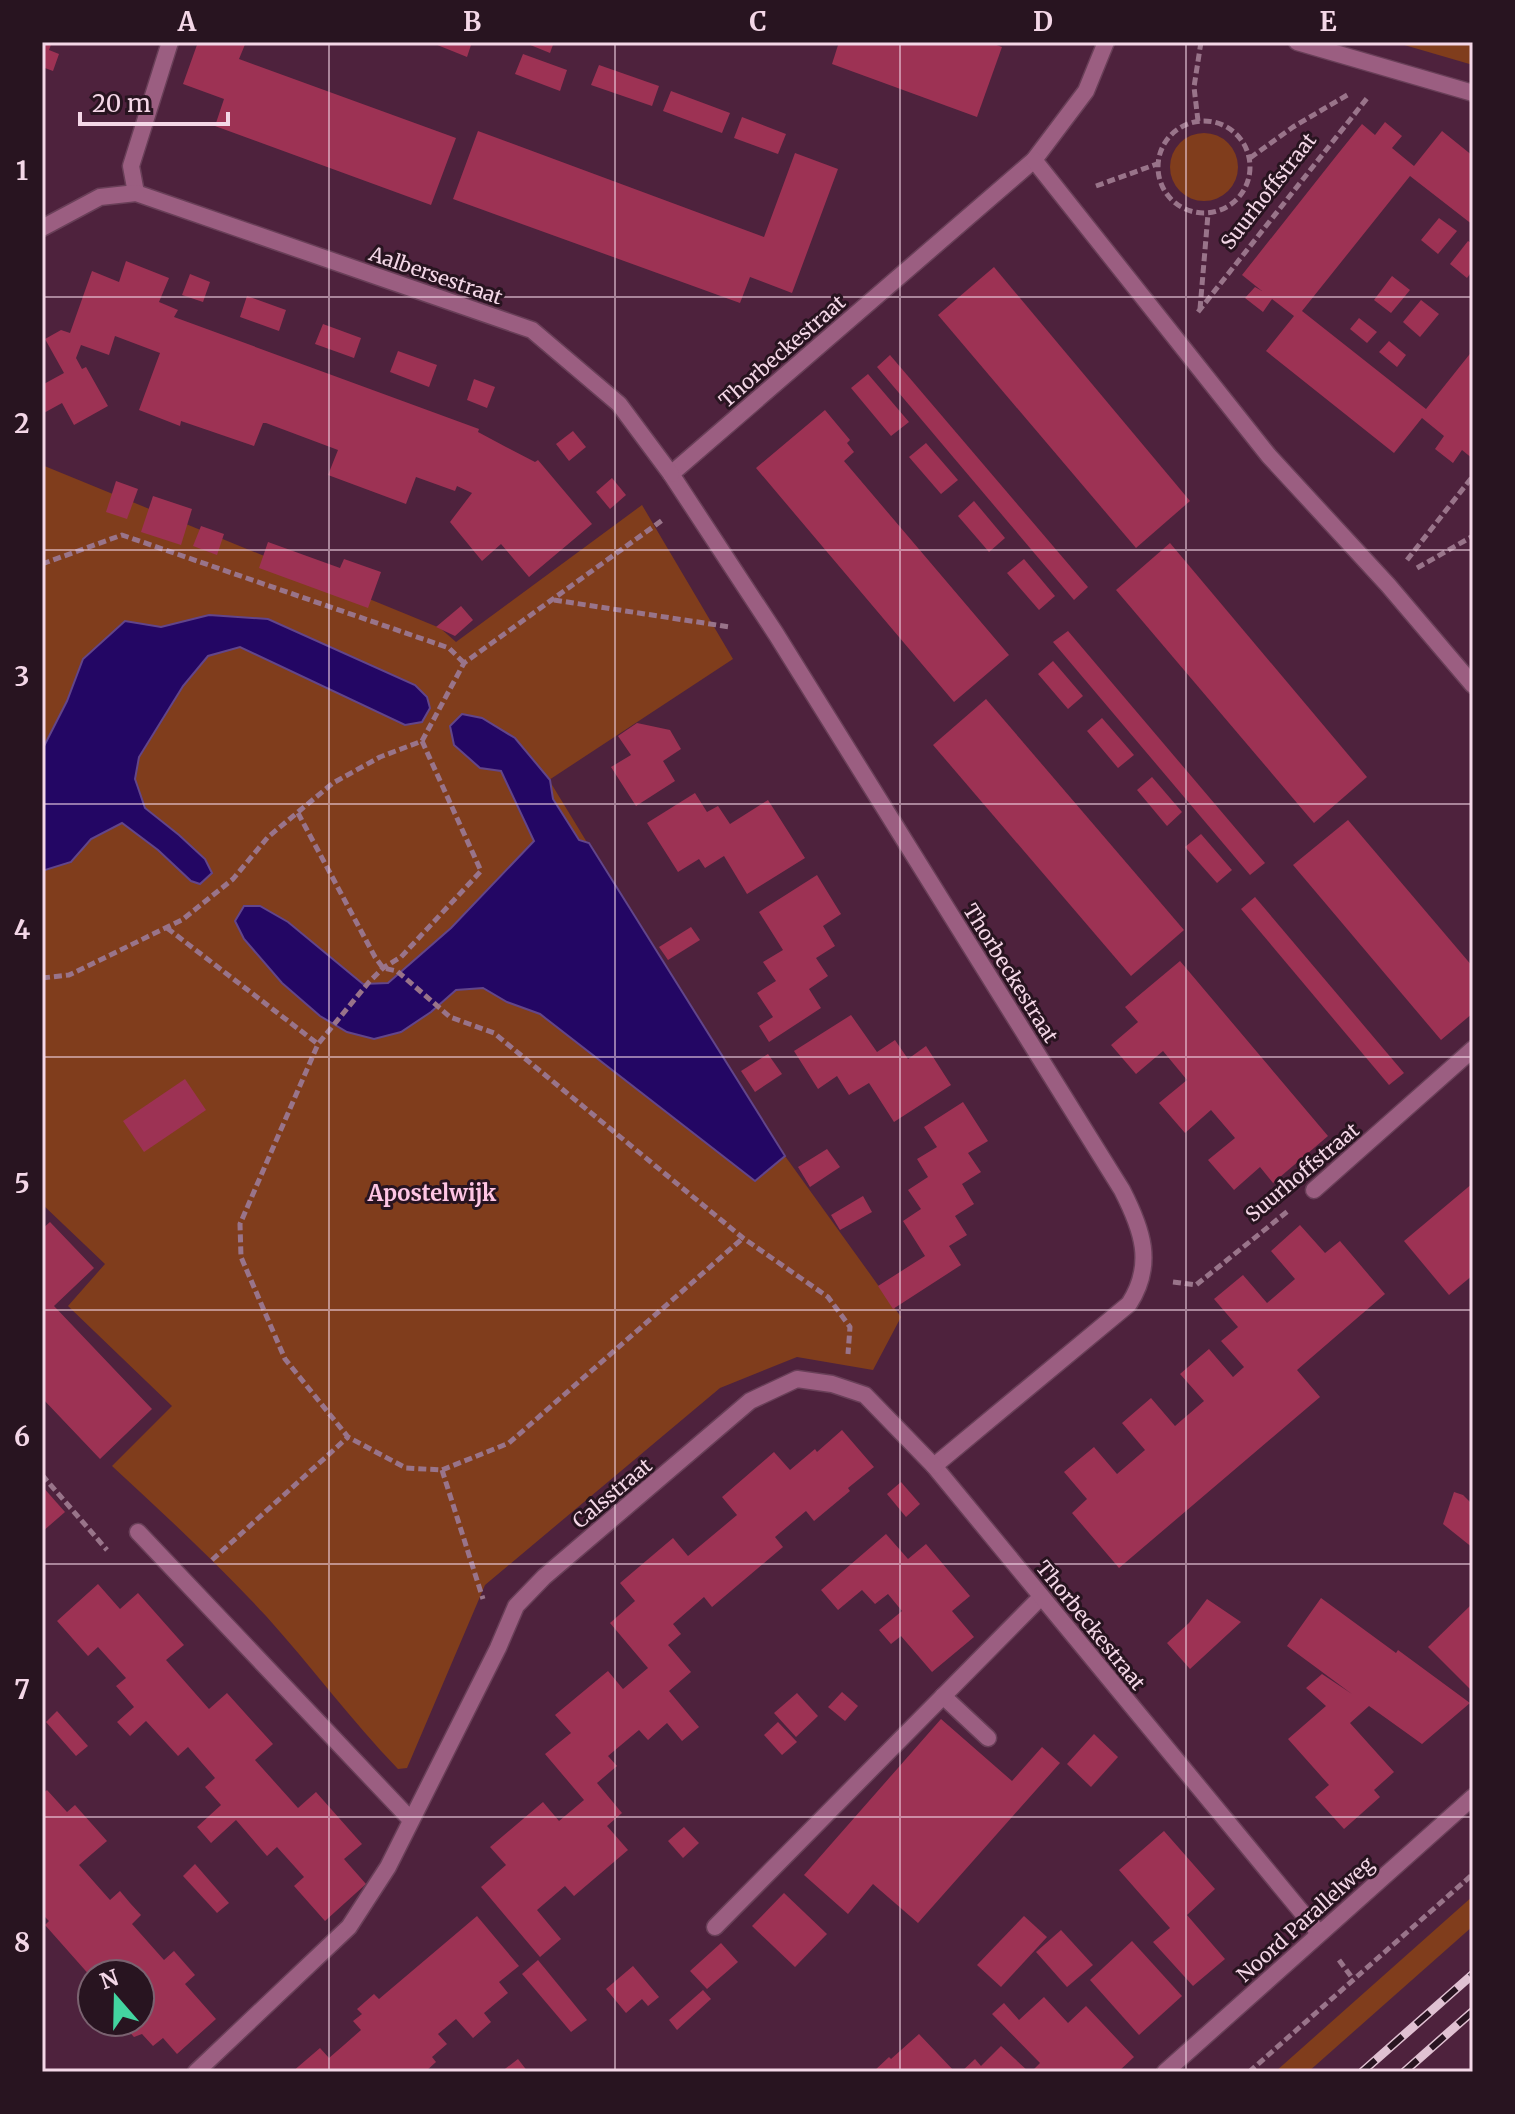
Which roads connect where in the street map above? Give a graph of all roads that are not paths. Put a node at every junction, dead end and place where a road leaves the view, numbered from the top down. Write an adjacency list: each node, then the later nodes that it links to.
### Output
1 (170, 42): 6 (street)
2 (1106, 42): 5 (street, Thorbeckestraat)
3 (1297, 42): 4 (street)
4 (1473, 93)
5 (1034, 160): 8 (street, Thorbeckestraat); 9 (street)
6 (136, 193): 7 (street, Aalbersestraat); 8 (street, Aalbersestraat)
7 (42, 228)
8 (671, 474): 12 (street, Thorbeckestraat)
9 (1473, 685)
10 (1473, 1049): 11 (street, Suurhoffstraat)
11 (1314, 1190)
12 (934, 1466): 14 (street, Thorbeckestraat); 18 (street, Calsstraat)
13 (138, 1532): 18 (street)
14 (1041, 1597): 15 (street); 20 (street, Thorbeckestraat)
15 (943, 1696): 16 (street); 19 (street)
16 (988, 1738)
17 (1473, 1797): 20 (street, Noord Parallelweg)
18 (411, 1820): 21 (street, Calsstraat)
19 (715, 1927)
20 (1319, 1933): 22 (street, Noord Parallelweg)
21 (196, 2072)
22 (1165, 2072)

